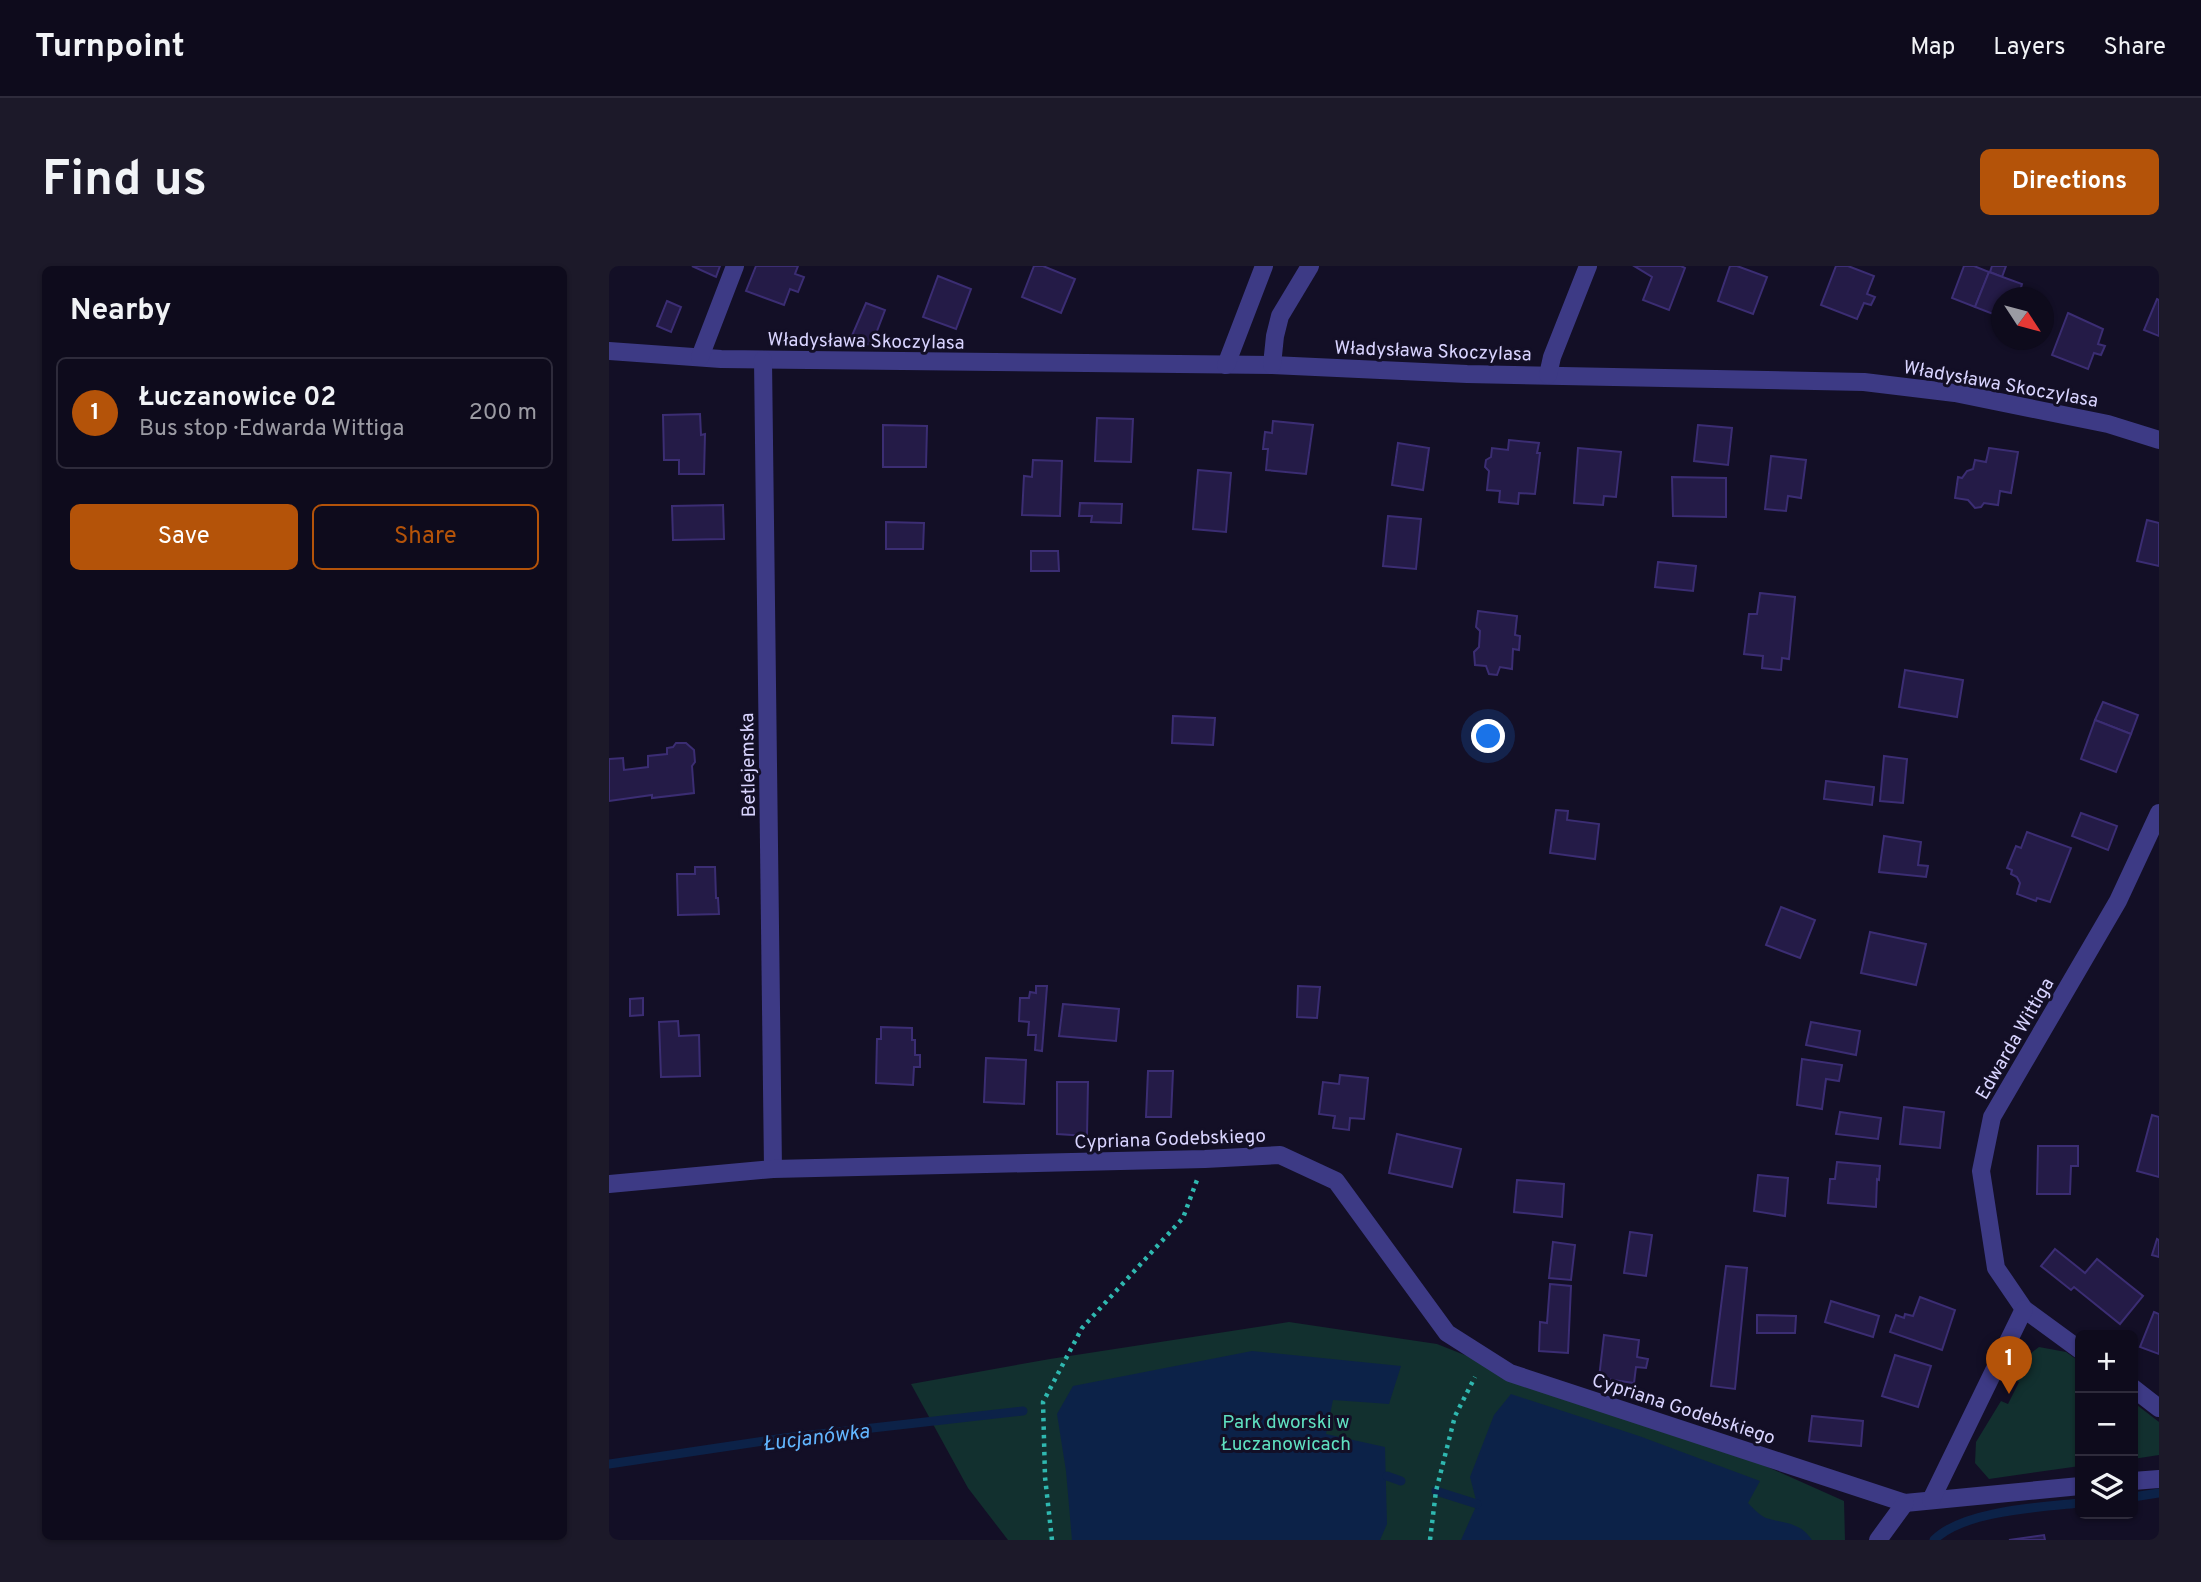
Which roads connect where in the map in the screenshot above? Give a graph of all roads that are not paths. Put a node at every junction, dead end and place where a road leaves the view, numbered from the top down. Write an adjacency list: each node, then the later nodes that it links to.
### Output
1 (735, 266): 6 (street)
2 (1264, 266): 8 (street)
3 (1310, 266): 9 (street)
4 (1588, 266): 10 (street)
5 (609, 351): 6 (street, Władysława Skoczylasa)
6 (700, 356): 7 (street, Władysława Skoczylasa)
7 (763, 360): 8 (street, Władysława Skoczylasa); 13 (street, Betlejemska)
8 (1226, 365): 9 (street, Władysława Skoczylasa)
9 (1272, 365): 10 (street, Władysława Skoczylasa)
10 (1548, 375): 11 (street, Władysława Skoczylasa)
11 (2159, 440)
12 (2159, 813): 15 (street, Edwarda Wittiga)
13 (773, 1169): 14 (street, Cypriana Godebskiego); 23 (street, Cypriana Godebskiego)
14 (609, 1184)
15 (2024, 1309): 16 (street, Edwarda Wittiga); 22 (street)
16 (2075, 1346)
17 (2138, 1392): 18 (street)
18 (2159, 1408)
19 (2159, 1479): 20 (street)
20 (2138, 1481)
21 (2075, 1486): 22 (street, Cypriana Godebskiego)
22 (1931, 1500): 23 (street, Cypriana Godebskiego)
23 (1905, 1503): 24 (street)
24 (1878, 1540)

